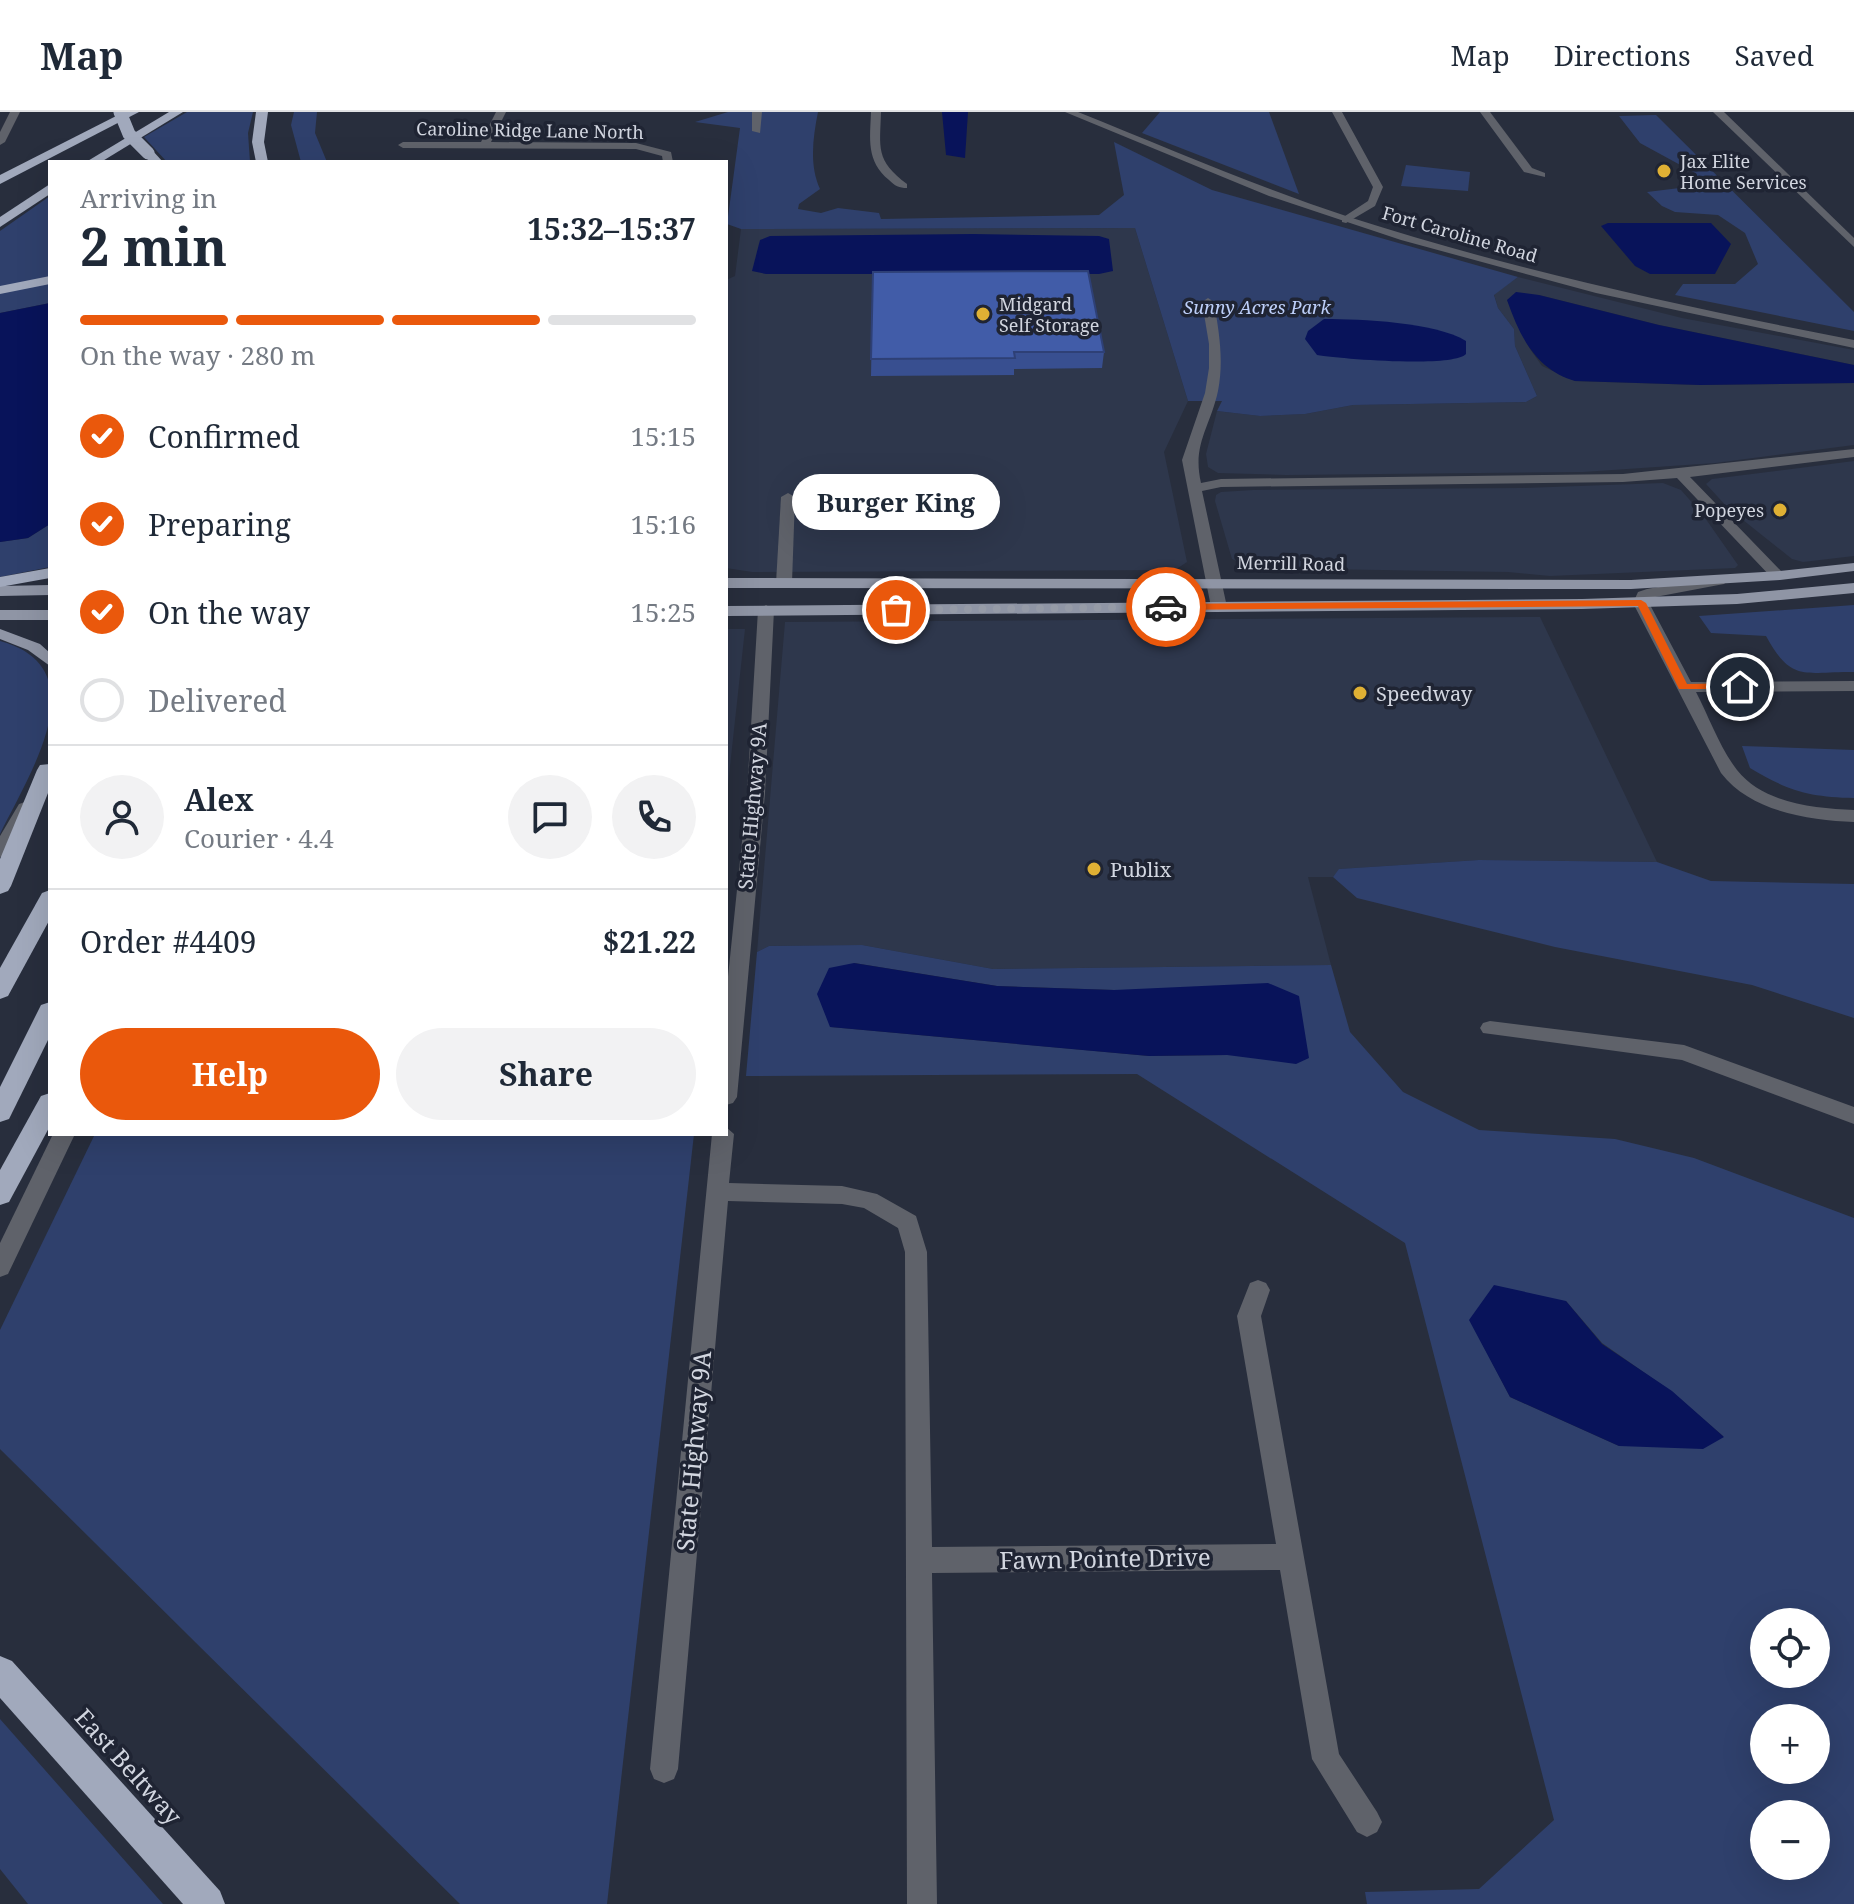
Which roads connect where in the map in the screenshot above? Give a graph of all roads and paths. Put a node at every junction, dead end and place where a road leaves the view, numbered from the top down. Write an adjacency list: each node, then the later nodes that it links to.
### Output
1 (15, 112): 15 (street)
2 (120, 112): 18 (highway, bridge)
3 (133, 112): 25 (highway)
4 (147, 112): 19 (highway)
5 (177, 112): 20 (highway)
6 (262, 112): 21 (highway)
7 (501, 112): 17 (street)
8 (757, 112): 14 (street)
9 (876, 112): 26 (street)
10 (1070, 112): 29 (street, Fort Caroline Road)
11 (1337, 112): 29 (street)
12 (1485, 112): 24 (street)
13 (1718, 112): 31 (street)
14 (757, 131)
15 (0, 142)
16 (403, 145): 17 (street, Caroline Ridge Lane North)
17 (484, 147): 22 (street, Caroline Ridge Lane North)
18 (152, 157)
19 (63, 160)
20 (95, 160)
21 (262, 160)
22 (668, 160)
23 (48, 169): 28 (highway)
24 (1541, 175)
25 (0, 180)
26 (903, 186)
27 (48, 189): 30 (highway)
28 (9, 192)
29 (1346, 220): 35 (street, Fort Caroline Road)
30 (0, 223)
31 (1854, 244)
32 (48, 280): 33 (highway)
33 (0, 290)
34 (1208, 302): 38 (street)
35 (1854, 344)
36 (1854, 453): 37 (street)
37 (1680, 474): 38 (street); 42 (street)
38 (1193, 489): 46 (street)
39 (788, 497): 48 (street)
40 (1854, 567): 42 (main road, Merrill Road)
41 (48, 573): 44 (highway)
42 (1777, 575): 43 (main road, Merrill Road)
43 (1731, 579): 46 (main road, Merrill Road); 53 (street)
44 (0, 582)
45 (986, 582): 46 (main road, Merrill Road); 48 (main road, Merrill Road); 55 (main road)
46 (1214, 582): 54 (street)
47 (728, 583): 48 (main road, Merrill Road)
48 (784, 583): 52 (main road)
49 (1854, 588): 53 (main road)
50 (48, 590): 51 (main road)
51 (0, 591)
52 (728, 601)
53 (1641, 603): 54 (main road); 62 (street)
54 (1219, 607): 55 (main road)
55 (766, 610): 56 (main road); 71 (street, State Highway 9A)
56 (728, 611)
57 (0, 615): 58 (main road)
58 (48, 615)
59 (0, 634): 60 (main road)
60 (48, 659)
61 (1854, 686): 62 (street)
62 (1683, 687): 64 (street)
63 (48, 765): 65 (street); 66 (highway)
64 (1854, 816)
65 (0, 851)
66 (0, 886)
67 (48, 902): 68 (highway)
68 (0, 990)
69 (48, 1015): 73 (highway)
70 (1490, 1028): 74 (street)
71 (728, 1077)
72 (48, 1107): 78 (highway)
73 (0, 1112)
74 (1854, 1116)
75 (63, 1136): 79 (street)
76 (723, 1136): 77 (street, State Highway 9A)
77 (717, 1192): 82 (street); 84 (street, State Highway 9A)
78 (0, 1194)
79 (0, 1267)
80 (1258, 1290): 81 (street)
81 (1289, 1557): 82 (street, Fawn Pointe Drive); 85 (street)
82 (920, 1560): 87 (street)
83 (0, 1673): 86 (highway, East Beltway)
84 (664, 1769)
85 (1367, 1822)
86 (207, 1904)
87 (922, 1904)

